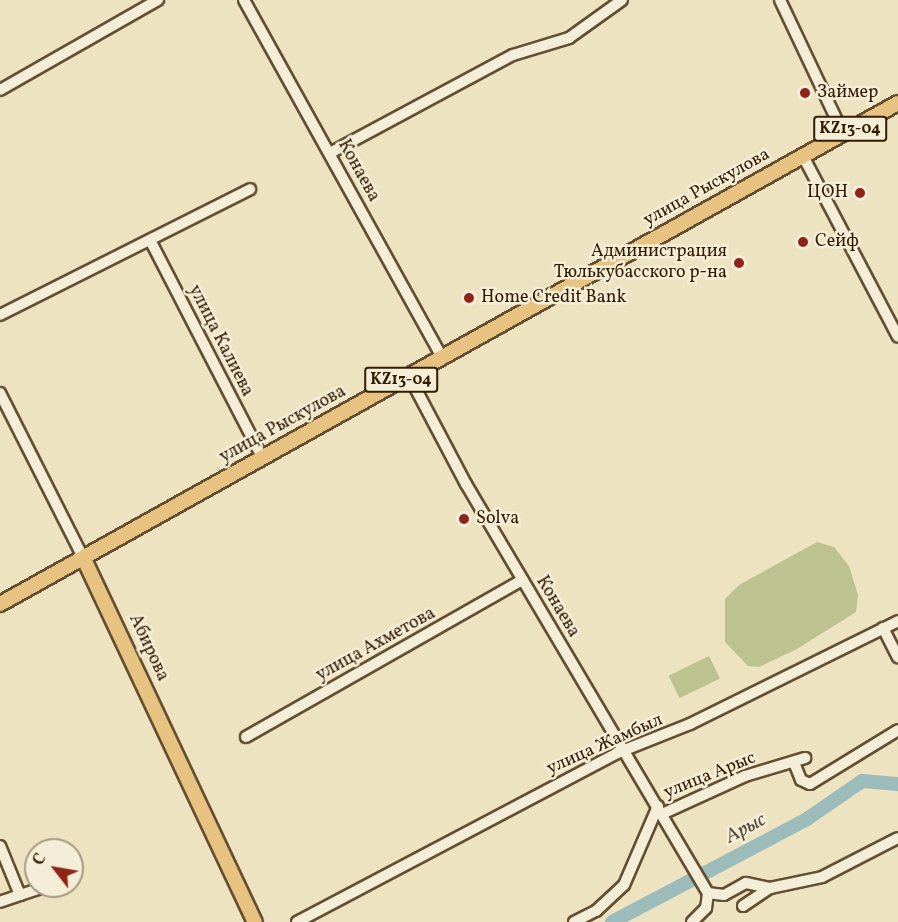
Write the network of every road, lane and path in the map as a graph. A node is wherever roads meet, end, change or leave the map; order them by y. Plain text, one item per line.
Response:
1 (158, 0) edge
2 (244, 0) edge
3 (622, 0) edge
4 (780, 0) edge
5 (0, 90) edge
6 (898, 102) edge
7 (843, 133) junction
8 (330, 153) junction
9 (803, 156) junction
10 (250, 189) dead end
11 (150, 240) junction
12 (0, 315) edge
13 (898, 337) edge
14 (442, 357) junction
15 (409, 376) junction
16 (0, 393) edge
17 (262, 457) junction
18 (84, 559) junction
19 (522, 580) junction
20 (0, 604) edge
21 (898, 621) edge
22 (883, 628) junction
23 (898, 657) edge
24 (898, 730) edge
25 (246, 737) dead end
26 (627, 751) junction
27 (805, 758) dead end
28 (795, 765) junction
29 (660, 810) junction
30 (898, 838) edge
31 (0, 846) edge
32 (770, 888) junction
33 (708, 892) junction
34 (24, 894) edge
35 (20, 895) junction
36 (0, 902) edge
37 (743, 906) dead end
38 (255, 922) edge
39 (297, 922) edge
40 (574, 922) edge
41 (692, 922) edge

1 - 5 street
2 - 8 street, Конаева
3 - 8 street
4 - 7 street
6 - 7 main road, улица Рыскулова / KZ13-04
7 - 9 main road, улица Рыскулова / KZ13-04
8 - 14 street, Конаева
9 - 13 street
9 - 14 main road, улица Рыскулова / KZ13-04
10 - 11 street
11 - 12 street
11 - 17 street, улица Калиева
14 - 15 main road, улица Рыскулова / KZ13-04
15 - 17 main road, улица Рыскулова / KZ13-04
15 - 19 street, Конаева
16 - 18 street, Абирова
17 - 18 main road, улица Рыскулова / KZ13-04
18 - 20 main road, улица Рыскулова / KZ13-04
18 - 38 main road, Абирова
19 - 25 street, улица Ахметова
19 - 26 street, Конаева
21 - 22 street, улица Жамбыл
22 - 23 street
22 - 26 street, улица Жамбыл
24 - 28 street
26 - 29 street, Конаева
26 - 39 street, улица Жамбыл
27 - 28 street, улица Арыс
28 - 29 street, улица Арыс
29 - 33 street, Конаева
29 - 40 street, улица Арыс
30 - 32 street
31 - 35 street
32 - 33 street
32 - 37 street
33 - 41 street
34 - 35 street
35 - 36 street

